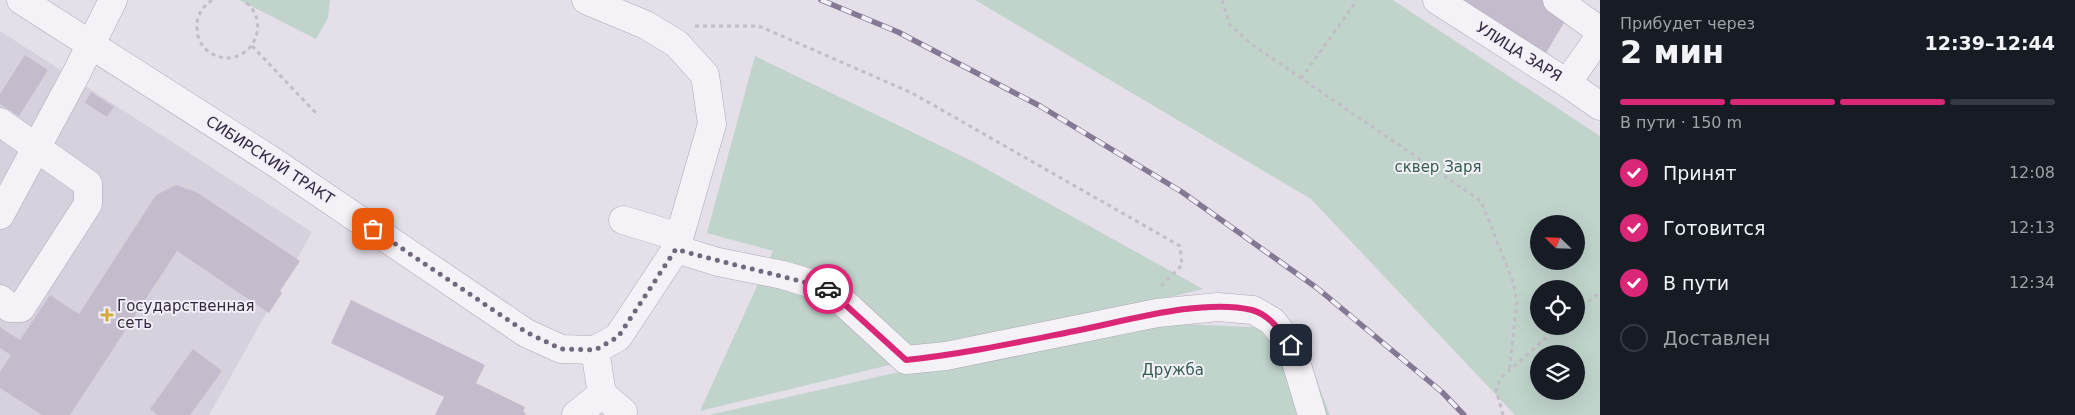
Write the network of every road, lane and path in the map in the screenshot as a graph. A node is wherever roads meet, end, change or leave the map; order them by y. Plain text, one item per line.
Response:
1 (21, 0) edge
2 (113, 0) edge
3 (212, 0) edge
4 (243, 0) edge
5 (586, 0) edge
6 (1222, 0) edge
7 (1357, 0) edge
8 (1437, 0) edge
9 (1558, 0) edge
10 (1600, 31) edge
11 (1600, 36) edge
12 (671, 40) junction
13 (92, 44) junction
14 (252, 46) junction
15 (1301, 79) junction
16 (1567, 83) junction
17 (1600, 106) edge
18 (316, 113) dead end
19 (0, 122) edge
20 (36, 146) junction
21 (0, 215) edge
22 (624, 220) dead end
23 (677, 243) junction
24 (1600, 292) edge
25 (1154, 293) dead end
26 (0, 299) edge
27 (1585, 304) edge
28 (1548, 335) edge
29 (595, 350) junction
30 (1509, 373) junction
31 (602, 394) junction
32 (576, 415) edge
33 (618, 415) edge
34 (1312, 415) edge
35 (1503, 415) edge

1 - 13 street, СИБИРСКИЙ ТРАКТ
2 - 13 street
3 - 14 path
4 - 14 path
5 - 12 street
6 - 15 path
7 - 15 path
8 - 16 street, УЛИЦА ЗАРЯ
9 - 10 street
11 - 16 street
12 - 23 street
12 - 25 path
13 - 20 street
13 - 29 street, СИБИРСКИЙ ТРАКТ
14 - 18 path
15 - 30 path
16 - 17 street, УЛИЦА ЗАРЯ
19 - 20 street
20 - 21 street
20 - 26 street
22 - 23 street
23 - 29 street
23 - 34 street
24 - 27 path
28 - 30 path
29 - 31 street
30 - 35 path
31 - 32 street
31 - 33 street

